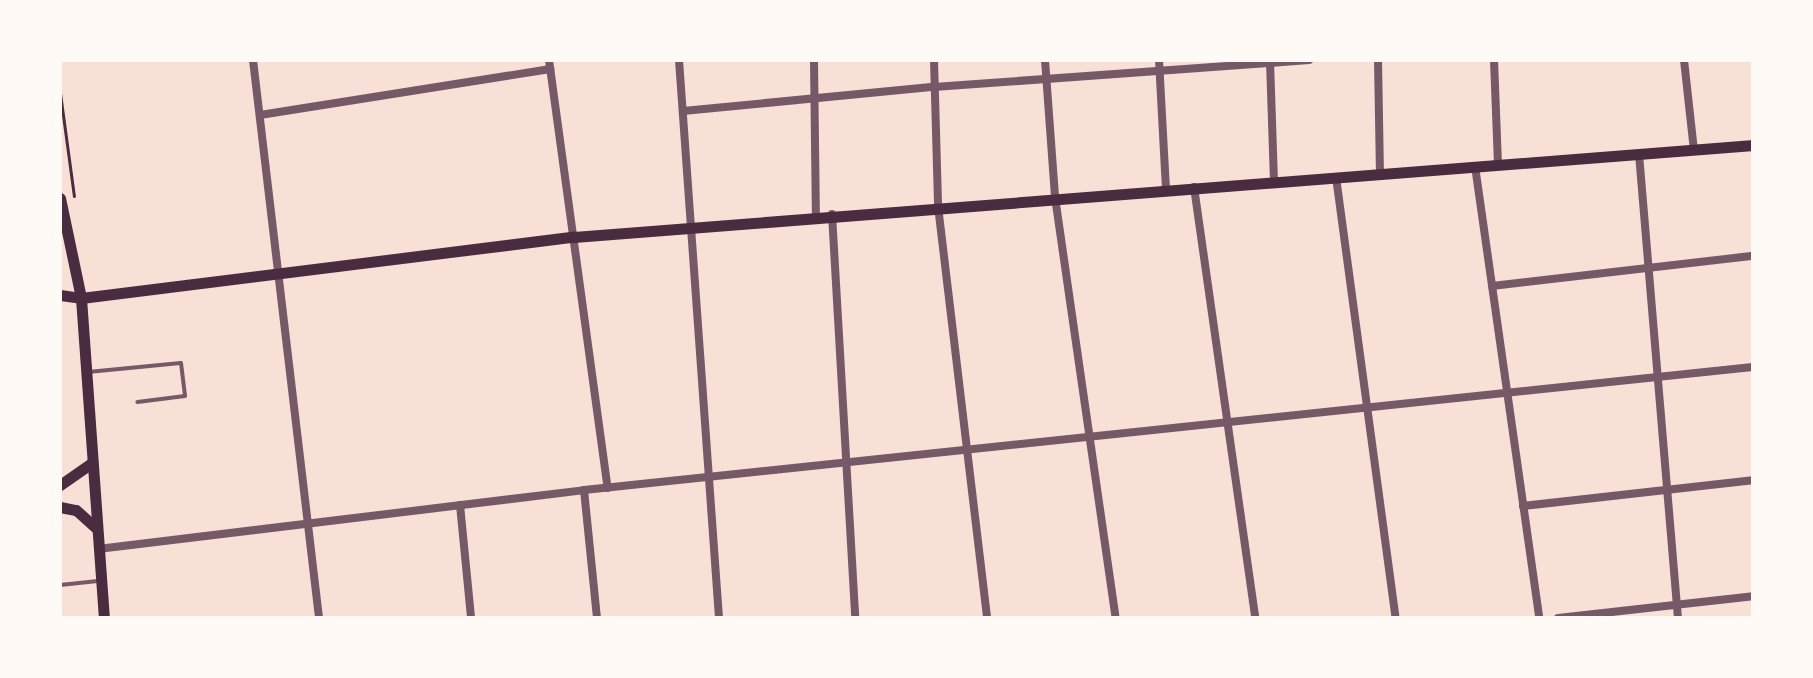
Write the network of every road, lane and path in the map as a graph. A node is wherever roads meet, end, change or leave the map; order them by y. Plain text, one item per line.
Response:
1 (253, 60) edge
2 (679, 60) edge
3 (814, 60) edge
4 (934, 60) edge
5 (1045, 60) edge
6 (1159, 60) edge
7 (1309, 60) edge
8 (1378, 60) edge
9 (1494, 60) edge
10 (1684, 60) edge
11 (1270, 62) edge
12 (550, 64) edge
13 (1159, 72) junction
14 (1045, 80) junction
15 (934, 87) junction
16 (815, 98) junction
17 (683, 111) junction
18 (260, 115) junction
19 (1753, 145) edge
20 (1694, 150) junction
21 (1639, 154) junction
22 (1498, 164) junction
23 (1475, 166) junction
24 (1380, 173) junction
25 (1336, 177) junction
26 (1274, 181) junction
27 (1194, 187) junction
28 (1166, 188) junction
29 (1055, 197) junction
30 (60, 198) edge
31 (938, 206) junction
32 (832, 214) junction
33 (816, 216) junction
34 (691, 227) junction
35 (574, 237) junction
36 (1753, 256) edge
37 (1650, 268) junction
38 (281, 271) junction
39 (1492, 286) junction
40 (60, 295) edge
41 (81, 298) junction
42 (1753, 367) edge
43 (86, 372) junction
44 (1660, 377) junction
45 (1507, 395) junction
46 (137, 402) dead end
47 (1366, 409) junction
48 (1226, 423) junction
49 (1089, 439) junction
50 (967, 452) junction
51 (92, 463) junction
52 (845, 466) junction
53 (709, 478) junction
54 (1753, 480) edge
55 (60, 485) edge
56 (608, 488) junction
57 (584, 490) junction
58 (1669, 490) junction
59 (460, 505) junction
60 (1523, 506) junction
61 (60, 507) edge
62 (309, 523) junction
63 (97, 529) junction
64 (98, 549) junction
65 (100, 581) junction
66 (60, 585) edge
67 (1753, 596) edge
68 (1677, 603) junction
69 (104, 618) edge
70 (319, 618) edge
71 (471, 618) edge
72 (597, 618) edge
73 (719, 618) edge
74 (855, 618) edge
75 (987, 618) edge
76 (1116, 618) edge
77 (1255, 618) edge
78 (1396, 618) edge
79 (1539, 618) edge
80 (1558, 618) edge
81 (1678, 618) edge

1 - 18 street
2 - 17 street
3 - 16 street
4 - 15 street
5 - 14 street
6 - 13 street
7 - 11 street
8 - 24 street
9 - 22 street
10 - 20 street
11 - 13 street
11 - 26 street
12 - 18 street
12 - 35 street
13 - 14 street
13 - 28 street
14 - 15 street
14 - 29 street
15 - 16 street
15 - 31 street
16 - 17 street
16 - 33 street
17 - 34 street
18 - 38 street
19 - 20 main road
20 - 21 main road
21 - 22 main road
21 - 37 street
22 - 23 main road
23 - 24 main road
23 - 39 street
24 - 25 main road
25 - 26 main road
25 - 47 street
26 - 27 main road
27 - 28 main road
27 - 48 street
28 - 29 main road
29 - 31 main road
29 - 49 street
30 - 41 main road
31 - 32 main road
31 - 50 street
32 - 33 main road
32 - 52 street
33 - 34 main road
34 - 35 main road
34 - 53 street
35 - 38 main road
35 - 56 street
36 - 37 street
37 - 39 street
37 - 44 street
38 - 41 main road
38 - 62 street
39 - 45 street
40 - 41 main road
41 - 43 main road
42 - 44 street
43 - 46 lane
43 - 51 main road
44 - 45 street
44 - 58 street
45 - 47 street
45 - 60 street
47 - 48 street
47 - 78 street
48 - 49 street
48 - 77 street
49 - 50 street
49 - 76 street
50 - 52 street
50 - 75 street
51 - 55 main road
51 - 63 main road
52 - 53 street
52 - 74 street
53 - 56 street
53 - 73 street
54 - 58 street
56 - 57 street
57 - 59 street
57 - 72 street
58 - 60 street
58 - 68 street
59 - 62 street
59 - 71 street
60 - 79 street
61 - 63 main road
62 - 64 street
62 - 70 street
63 - 64 main road
64 - 65 main road
65 - 66 lane
65 - 69 main road
67 - 68 street
68 - 80 street
68 - 81 street

